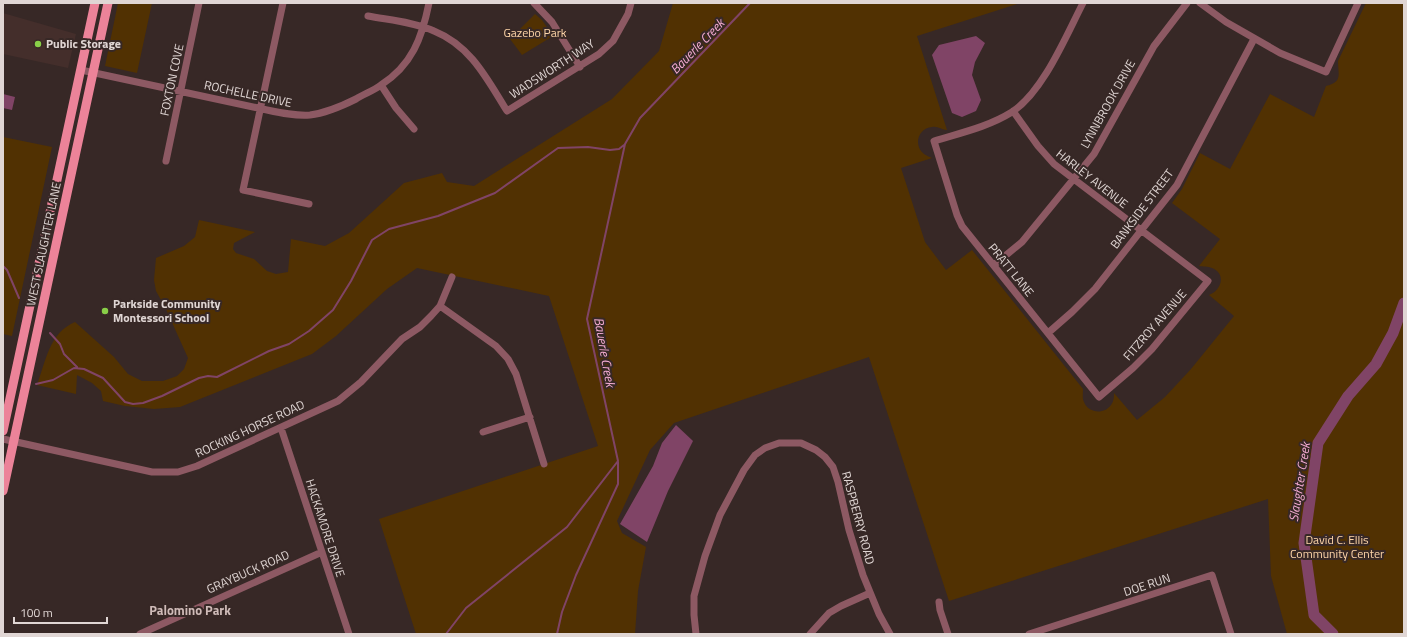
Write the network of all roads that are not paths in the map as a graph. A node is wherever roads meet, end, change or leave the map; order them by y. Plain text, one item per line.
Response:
1 (95, 3) edge
2 (108, 3) edge
3 (199, 3) edge
4 (283, 3) edge
5 (429, 3) edge
6 (534, 3) edge
7 (631, 3) edge
8 (1083, 3) edge
9 (1187, 3) edge
10 (1200, 3) edge
11 (1358, 3) edge
12 (368, 16) dead end
13 (424, 27) junction
14 (1254, 39) junction
15 (580, 67) junction
16 (81, 70) junction
17 (93, 73) junction
18 (381, 85) junction
19 (180, 91) junction
20 (261, 109) junction
21 (1014, 111) junction
22 (414, 129) dead end
23 (166, 161) dead end
24 (1074, 179) junction
25 (309, 204) dead end
26 (1141, 231) junction
27 (39, 264) junction
28 (994, 265) junction
29 (51, 266) junction
30 (452, 277) dead end
31 (1208, 281) joint
32 (440, 306) junction
33 (1048, 333) junction
34 (1099, 397) joint
35 (530, 417) junction
36 (280, 428) junction
37 (3, 431) edge
38 (483, 432) dead end
39 (3, 439) edge
40 (14, 442) junction
41 (544, 464) dead end
42 (3, 491) edge
43 (322, 552) junction
44 (870, 593) junction
45 (939, 602) dead end
46 (140, 634) edge
47 (349, 634) edge
48 (696, 634) edge
49 (810, 634) edge
50 (890, 634) edge
51 (948, 634) edge
52 (1029, 634) edge
53 (1231, 634) edge

1 - 16 main road, WEST SLAUGHTER LANE
2 - 17 main road, WEST SLAUGHTER LANE
3 - 19 street, FOXTON COVE
4 - 20 street
5 - 13 street, ROCHELLE DRIVE
6 - 15 street
7 - 15 street, WADSWORTH WAY
8 - 21 street
9 - 24 street, LYNNBROOK DRIVE
10 - 14 street
11 - 14 street
12 - 13 street
13 - 15 street, WADSWORTH WAY
13 - 18 street, ROCHELLE DRIVE
14 - 26 street, BANKSIDE STREET
16 - 17 street, ROCHELLE DRIVE
16 - 27 main road, WEST SLAUGHTER LANE
17 - 19 street, ROCHELLE DRIVE
17 - 29 main road, WEST SLAUGHTER LANE
18 - 20 street, ROCHELLE DRIVE
18 - 22 street
19 - 20 street, ROCHELLE DRIVE
19 - 23 street, FOXTON COVE
20 - 25 street
21 - 24 street, HARLEY AVENUE
21 - 28 street, PRATT LANE
24 - 26 street, HARLEY AVENUE
24 - 28 street, LYNNBROOK DRIVE
26 - 31 street, HARLEY AVENUE
26 - 33 street, BANKSIDE STREET
27 - 29 main road
27 - 37 main road, WEST SLAUGHTER LANE
28 - 33 street, PRATT LANE
29 - 40 main road, WEST SLAUGHTER LANE
30 - 32 street, ROCKING HORSE ROAD
31 - 34 street, FITZROY AVENUE
32 - 35 street
32 - 36 street, ROCKING HORSE ROAD
33 - 34 street, PRATT LANE
35 - 38 street
35 - 41 street
36 - 40 street, ROCKING HORSE ROAD
36 - 43 street, HACKAMORE DRIVE
39 - 40 street, ROCKING HORSE ROAD
40 - 42 main road, WEST SLAUGHTER LANE
43 - 46 street, GRAYBUCK ROAD
43 - 47 street, HACKAMORE DRIVE
44 - 48 street, RASPBERRY ROAD
44 - 49 street
44 - 50 street, RASPBERRY ROAD
45 - 51 street
52 - 53 street, DOE RUN

